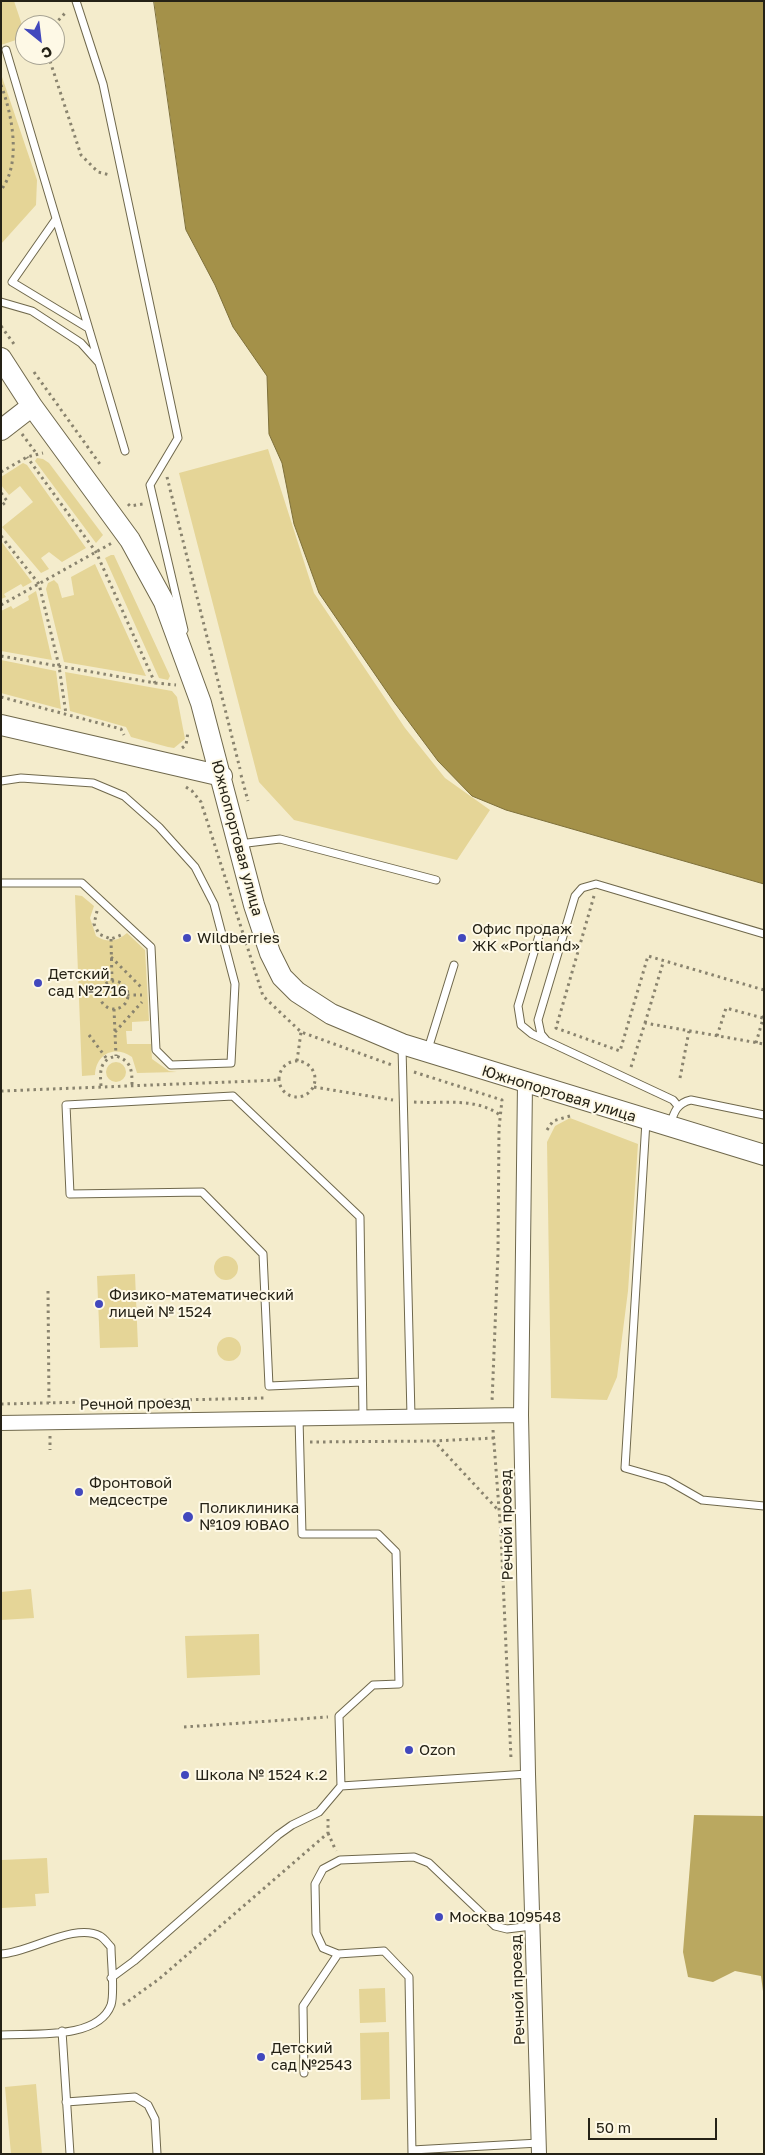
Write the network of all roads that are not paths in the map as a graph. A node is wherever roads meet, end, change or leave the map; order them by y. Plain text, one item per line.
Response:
1 (76, 1) edge
2 (6, 50) dead end
3 (56, 219) junction
4 (1, 302) edge
5 (88, 328) junction
6 (1, 358) edge
7 (99, 363) junction
8 (32, 406) junction
9 (1, 430) edge
10 (124, 451) dead end
11 (201, 704) junction
12 (1, 725) edge
13 (222, 776) junction
14 (1, 781) edge
15 (239, 844) junction
16 (436, 880) dead end
17 (1, 883) edge
18 (541, 929) dead end
19 (764, 934) edge
20 (454, 965) dead end
21 (546, 1040) junction
22 (402, 1044) junction
23 (427, 1052) junction
24 (525, 1083) junction
25 (678, 1106) junction
26 (764, 1115) edge
27 (646, 1121) junction
28 (669, 1127) junction
29 (764, 1155) edge
30 (362, 1382) junction
31 (521, 1415) junction
32 (411, 1416) junction
33 (363, 1417) junction
34 (299, 1418) junction
35 (1, 1423) edge
36 (764, 1506) edge
37 (528, 1774) junction
38 (341, 1786) junction
39 (532, 1926) junction
40 (1, 1954) edge
41 (338, 1954) junction
42 (111, 1978) junction
43 (62, 2032) junction
44 (1, 2035) edge
45 (304, 2073) dead end
46 (66, 2102) junction
47 (539, 2148) edge
48 (412, 2152) edge
49 (70, 2154) edge
50 (157, 2154) edge

1 - 11 lane
2 - 3 lane
3 - 5 lane
3 - 5 lane
4 - 7 lane
5 - 7 lane
6 - 8 main road, Южнопортовая улица
7 - 10 lane
8 - 9 main road
8 - 11 main road, Южнопортовая улица
11 - 13 main road, Южнопортовая улица
12 - 13 main road
13 - 15 main road, Южнопортовая улица
14 - 17 lane
15 - 16 lane
15 - 22 main road, Южнопортовая улица
18 - 21 lane
19 - 21 lane
20 - 23 lane
21 - 25 lane
22 - 23 main road, Южнопортовая улица
22 - 32 lane
23 - 24 main road, Южнопортовая улица
24 - 27 main road, Южнопортовая улица
24 - 31 street
25 - 26 lane
25 - 28 lane
27 - 28 main road, Южнопортовая улица
27 - 36 lane
28 - 29 main road, Южнопортовая улица
30 - 30 lane
30 - 33 lane
31 - 32 street, Речной проезд
31 - 37 street, Речной проезд
32 - 33 street, Речной проезд
33 - 34 street, Речной проезд
34 - 35 street, Речной проезд
34 - 38 lane
37 - 38 lane
37 - 39 street, Речной проезд
38 - 42 lane
39 - 41 lane
39 - 47 street, Речной проезд
40 - 42 lane
41 - 45 lane
41 - 48 lane
42 - 43 lane
43 - 44 lane
43 - 46 lane
46 - 49 lane
46 - 50 lane
47 - 48 lane

